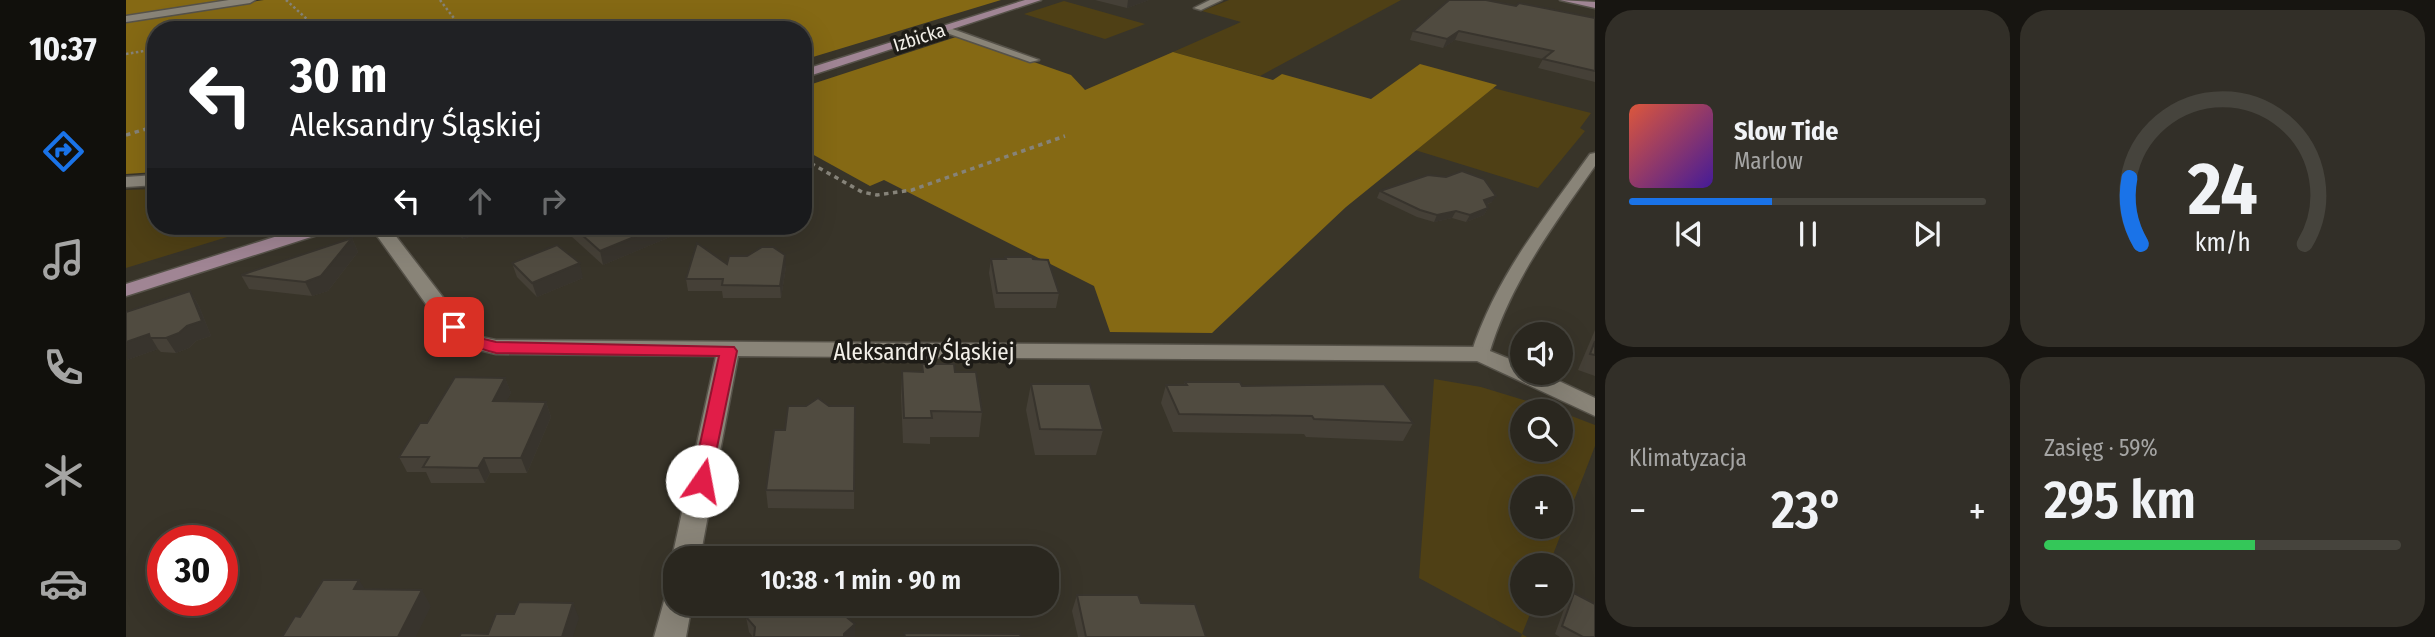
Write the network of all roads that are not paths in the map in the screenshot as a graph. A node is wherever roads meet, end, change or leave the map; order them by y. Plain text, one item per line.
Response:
1 (250, 0) edge
2 (1036, 0) edge
3 (1218, 0) edge
4 (1565, 0) edge
5 (1593, 3) edge
6 (1198, 8) dead end
7 (126, 19) edge
8 (944, 29) junction
9 (1034, 60) dead end
10 (812, 71) edge
11 (1595, 157) edge
12 (147, 181) edge
13 (126, 182) edge
14 (299, 235) edge
15 (386, 235) edge
16 (126, 290) edge
17 (728, 351) junction
18 (1480, 354) junction
19 (1510, 367) edge
20 (1548, 385) edge
21 (1595, 408) edge
22 (688, 546) edge
23 (674, 616) edge
24 (670, 637) edge

1 - 7 street
2 - 8 street, Izbicka
3 - 6 lane
4 - 5 street
8 - 9 lane
8 - 10 street, Izbicka
11 - 18 lane
12 - 13 street
14 - 16 street
15 - 17 street, Aleksandry Śląskiej
17 - 18 street, Aleksandry Śląskiej
17 - 22 street
18 - 19 street, Aleksandry Śląskiej
20 - 21 street, Aleksandry Śląskiej
23 - 24 street

